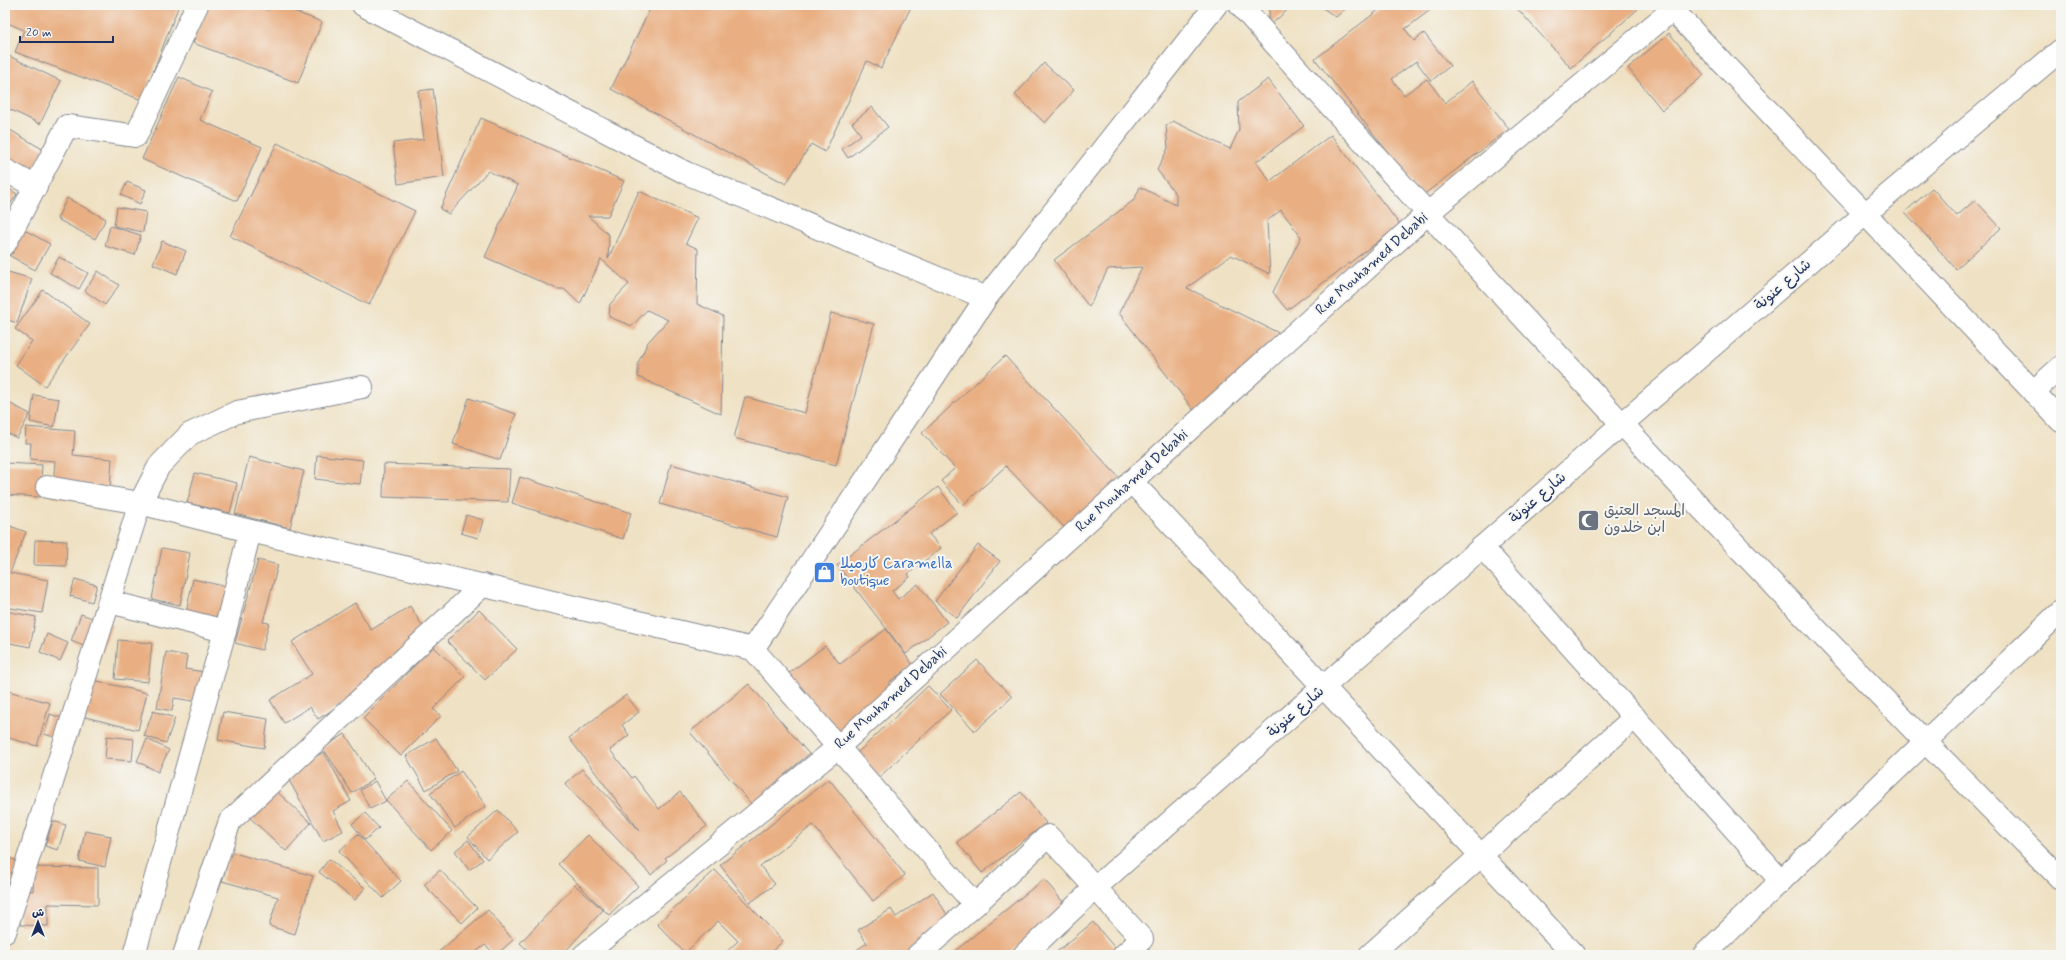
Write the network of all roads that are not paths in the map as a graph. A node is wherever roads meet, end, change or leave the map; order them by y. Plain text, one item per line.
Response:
1 (197, 5) edge
2 (363, 5) edge
3 (1216, 5) edge
4 (1240, 5) edge
5 (1673, 7) edge
6 (2061, 50) edge
7 (5, 170) edge
8 (36, 187) junction
9 (1427, 214) junction
10 (1865, 214) junction
11 (5, 244) edge
12 (986, 298) junction
13 (2061, 367) edge
14 (362, 387) dead end
15 (2033, 392) junction
16 (2061, 421) edge
17 (1622, 424) junction
18 (1131, 481) junction
19 (47, 487) dead end
20 (140, 503) junction
21 (250, 531) junction
22 (1482, 547) junction
23 (482, 585) junction
24 (110, 602) junction
25 (2061, 611) edge
26 (225, 631) junction
27 (753, 649) junction
28 (1324, 688) junction
29 (1635, 717) junction
30 (1924, 742) junction
31 (838, 747) junction
32 (1482, 855) junction
33 (2061, 879) edge
34 (1782, 880) junction
35 (1095, 888) junction
36 (975, 905) junction
37 (5, 932) edge
38 (134, 955) edge
39 (184, 955) edge
40 (584, 955) edge
41 (918, 955) edge
42 (1024, 955) edge
43 (1124, 955) edge
44 (1370, 955) edge
45 (1574, 955) edge
46 (1704, 955) edge

1 - 8 street
2 - 12 street
3 - 12 street
4 - 9 street
5 - 9 street, Rue Mouhamed Debabi
5 - 10 street
6 - 10 street, شارع عنونة
7 - 8 street
8 - 11 street
9 - 17 street
9 - 18 street, Rue Mouhamed Debabi
10 - 15 street
10 - 17 street, شارع عنونة
12 - 27 street
13 - 15 street
14 - 20 street
15 - 16 street
17 - 22 street, شارع عنونة
17 - 30 street
18 - 28 street
18 - 31 street, Rue Mouhamed Debabi
19 - 20 street
20 - 21 street
20 - 24 street
21 - 23 street
21 - 26 street
22 - 28 street, شارع عنونة
22 - 29 street
23 - 27 street
23 - 39 street
24 - 26 street
24 - 37 street
25 - 30 street
26 - 38 street
27 - 31 street
28 - 32 street
28 - 35 street, شارع عنونة
29 - 32 street
29 - 34 street
30 - 33 street
30 - 34 street
31 - 36 street
31 - 40 street, Rue Mouhamed Debabi
32 - 44 street
32 - 45 street
34 - 46 street
35 - 36 street
35 - 42 street, شارع عنونة
35 - 43 street
36 - 41 street

